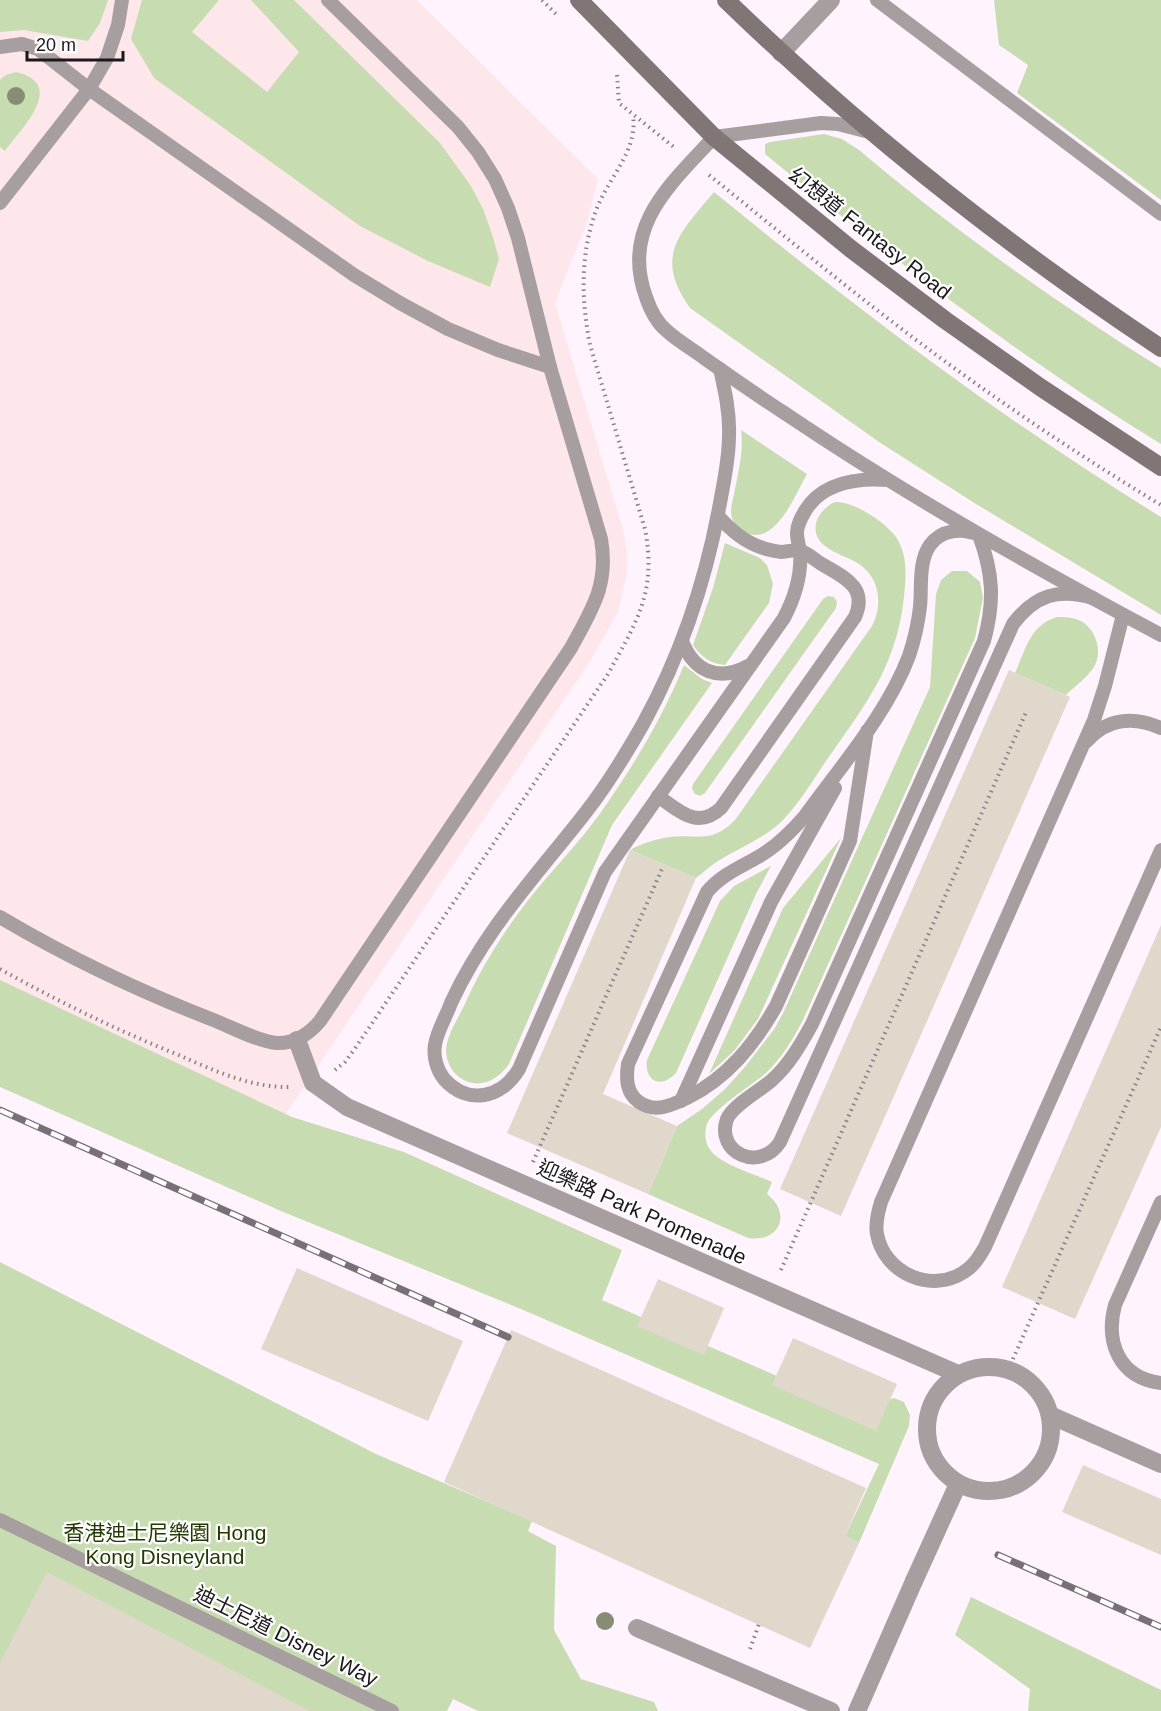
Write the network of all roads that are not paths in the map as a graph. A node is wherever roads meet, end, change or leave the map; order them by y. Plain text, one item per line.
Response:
1 (122, 0) edge
2 (328, 0) edge
3 (579, 0) edge
4 (726, 0) edge
5 (831, 0) edge
6 (877, 0) edge
7 (0, 47) edge
8 (781, 53) junction
9 (89, 89) junction
10 (871, 132) junction
11 (714, 137) junction
12 (0, 203) edge
13 (1161, 214) edge
14 (1161, 348) edge
15 (550, 367) junction
16 (720, 369) junction
17 (1161, 467) edge
18 (887, 480) junction
19 (718, 516) junction
20 (979, 535) junction
21 (800, 551) junction
22 (1093, 598) junction
23 (1123, 615) junction
24 (1161, 635) edge
25 (682, 641) junction
26 (750, 665) junction
27 (1161, 728) edge
28 (867, 731) junction
29 (1079, 753) junction
30 (658, 796) junction
31 (1161, 850) edge
32 (0, 917) edge
33 (297, 1040) junction
34 (681, 1101) junction
35 (1161, 1202) edge
36 (958, 1374) junction
37 (1161, 1383) edge
38 (1050, 1415) junction
39 (1161, 1464) edge
40 (958, 1484) junction
41 (0, 1520) edge
42 (637, 1628) dead end
43 (392, 1711) edge
44 (831, 1711) edge
45 (857, 1711) edge

1 - 9 lane
2 - 15 lane
3 - 11 main road, 幻想道 Fantasy Road
4 - 8 main road
5 - 8 street
6 - 13 lane
7 - 9 lane
8 - 10 main road
9 - 12 lane
9 - 15 lane
10 - 11 lane
10 - 14 main road
11 - 16 lane
11 - 17 main road, 幻想道 Fantasy Road
15 - 33 lane
16 - 18 lane
16 - 19 lane
18 - 20 lane
18 - 21 lane
19 - 21 lane
19 - 25 lane
20 - 22 lane
20 - 22 lane
20 - 28 lane
21 - 26 lane
21 - 30 lane
22 - 23 lane
23 - 24 lane
23 - 29 lane
25 - 26 lane
25 - 30 lane
26 - 30 lane
27 - 29 lane
28 - 34 lane
28 - 34 lane
28 - 34 lane
29 - 31 lane
32 - 33 lane
33 - 36 street, 迎樂路 Park Promenade
35 - 37 lane
36 - 38 street
36 - 40 street
38 - 39 street
38 - 40 street
40 - 45 street, bridge
41 - 43 lane, 迪士尼道 Disney Way
42 - 44 street

